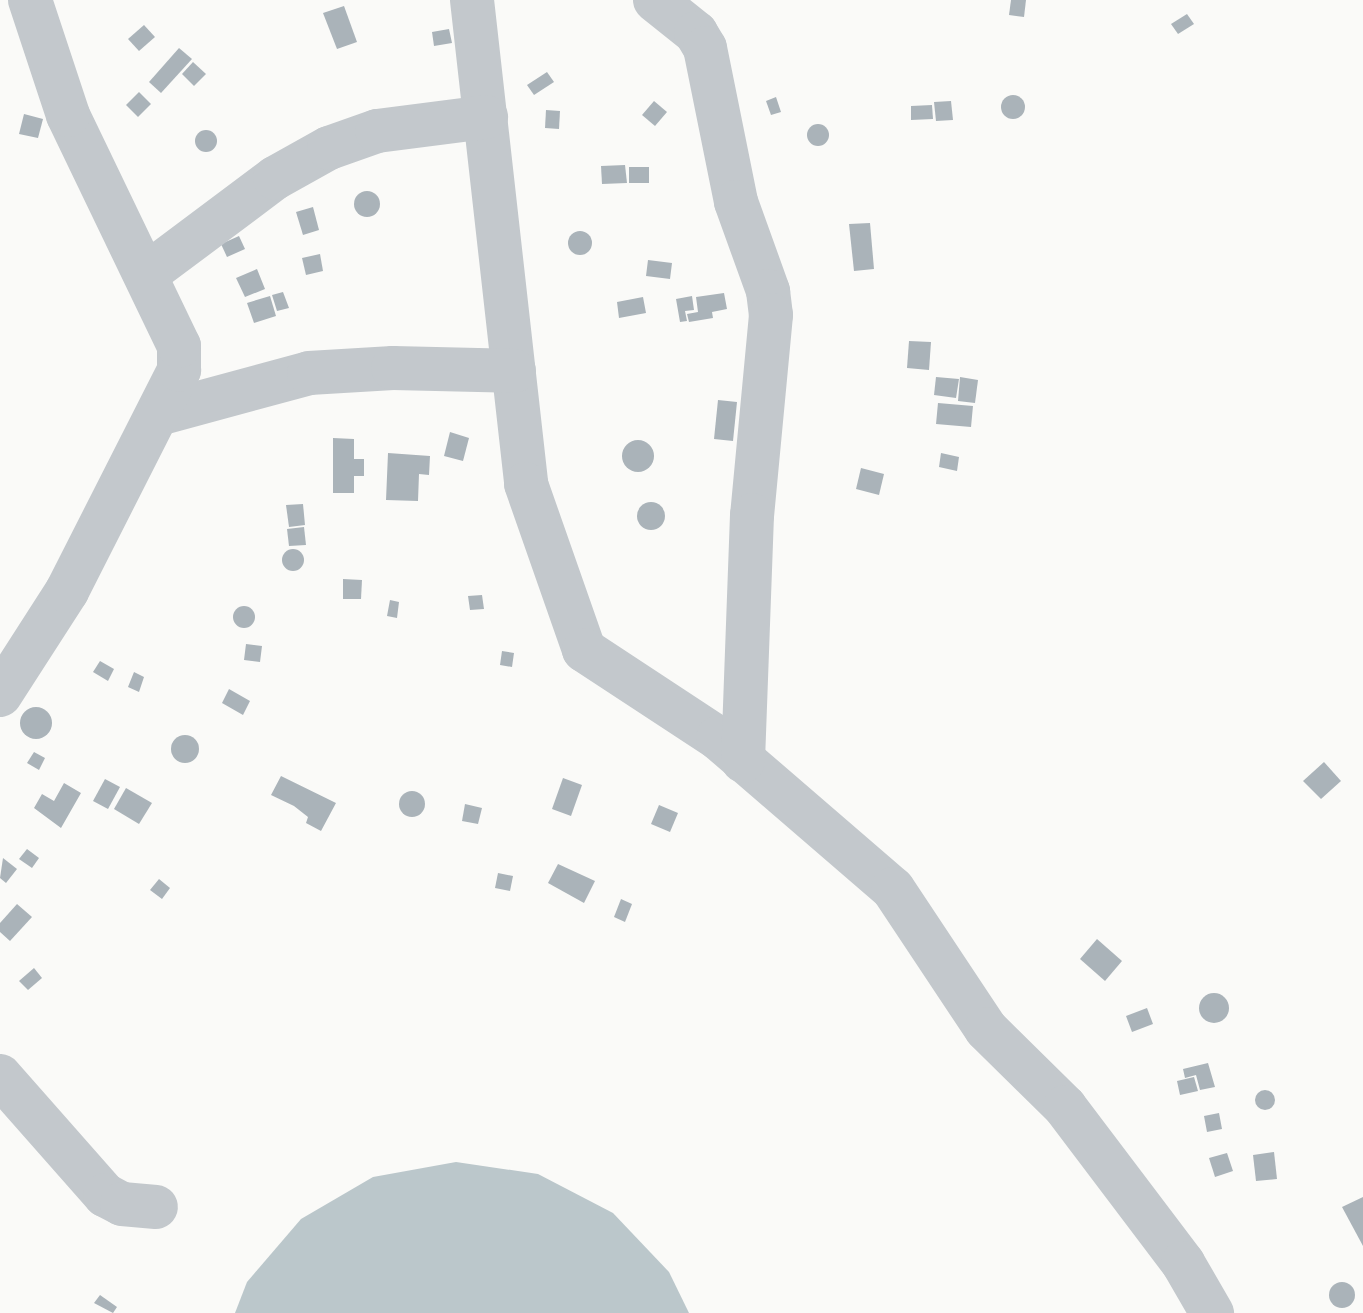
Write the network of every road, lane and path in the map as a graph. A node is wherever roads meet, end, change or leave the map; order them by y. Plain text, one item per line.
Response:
1 (30, 0) edge
2 (472, 0) edge
3 (655, 0) edge
4 (486, 117) junction
5 (148, 273) junction
6 (514, 371) junction
7 (162, 413) junction
8 (0, 695) edge
9 (743, 761) junction
10 (0, 1076) edge
11 (156, 1207) dead end
12 (1212, 1313) edge

1 - 5 street
2 - 4 street
3 - 9 street
4 - 5 street
4 - 6 street
5 - 7 street
6 - 7 street
6 - 9 street
7 - 8 street
9 - 12 street
10 - 11 street

